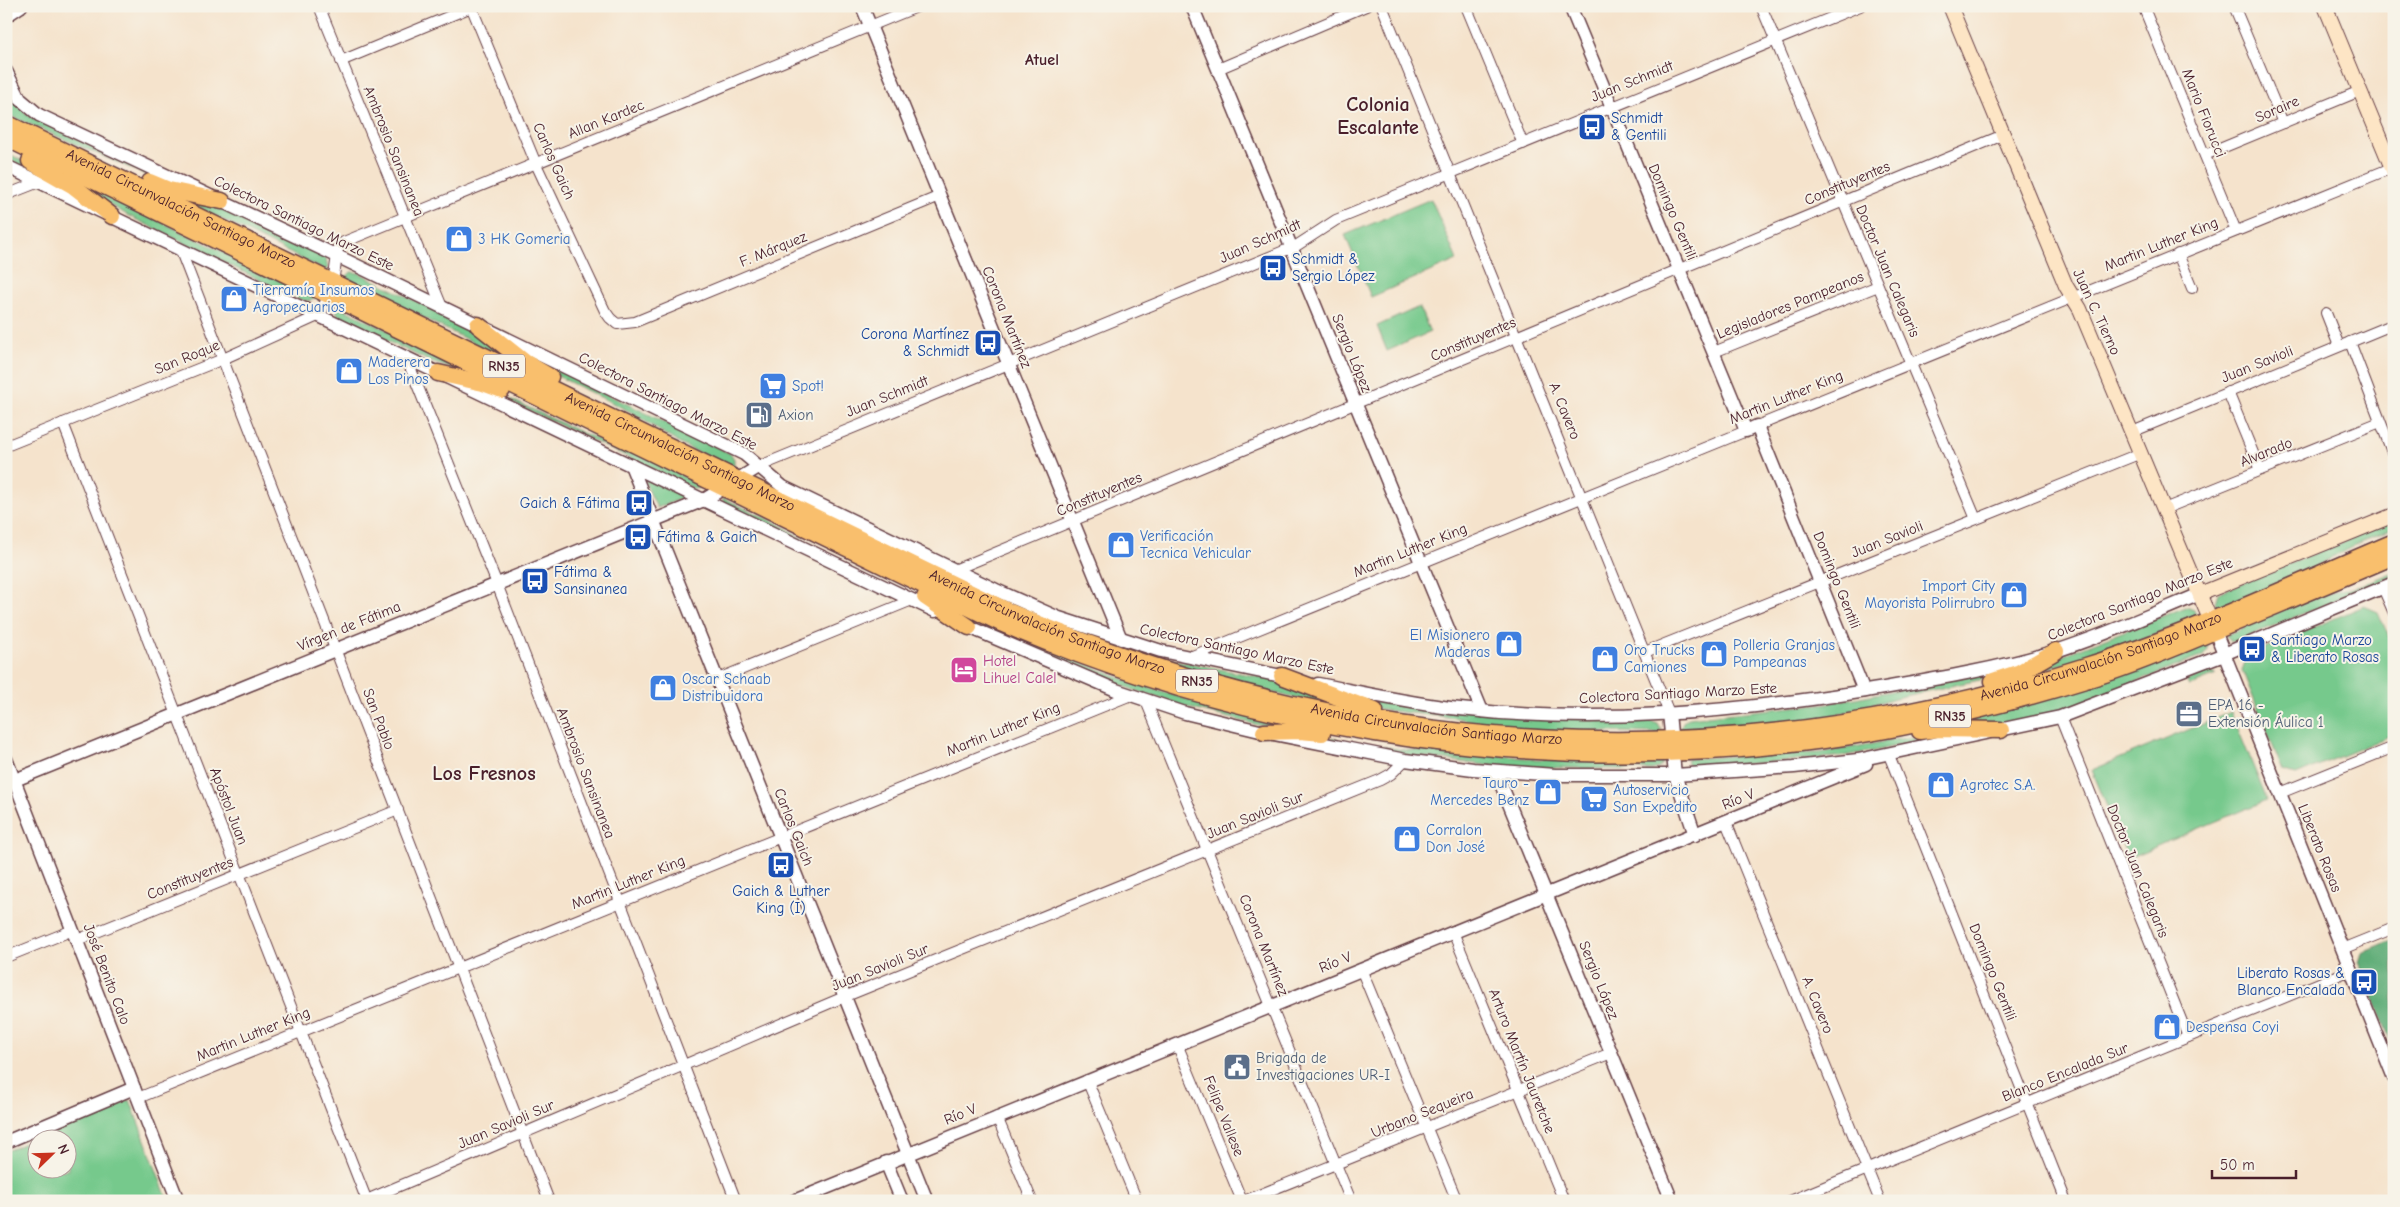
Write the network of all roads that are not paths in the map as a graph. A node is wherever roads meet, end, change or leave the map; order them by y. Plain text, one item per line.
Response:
1 (21, 6) edge
2 (319, 6) edge
3 (862, 6) edge
4 (919, 6) edge
5 (1192, 6) edge
6 (1366, 6) edge
7 (1382, 6) edge
8 (1466, 6) edge
9 (1570, 6) edge
10 (1762, 6) edge
11 (1860, 6) edge
12 (1950, 6) edge
13 (2143, 6) edge
14 (2234, 6) edge
15 (2325, 6) edge
16 (472, 7) edge
17 (6, 16) edge
18 (871, 26) junction
19 (1776, 41) junction
20 (341, 61) junction
21 (1218, 69) junction
22 (6, 71) edge
23 (2360, 91) junction
24 (1612, 107) junction
25 (2282, 123) junction
26 (8, 129) edge
27 (2003, 135) junction
28 (1523, 144) junction
29 (6, 148) edge
30 (2205, 155) junction
31 (536, 164) junction
32 (6, 166) edge
33 (2393, 169) edge
34 (1451, 173) junction
35 (39, 182) junction
36 (6, 195) edge
37 (940, 196) junction
38 (222, 201) junction
39 (1843, 201) junction
40 (112, 216) junction
41 (405, 217) junction
42 (2236, 231) junction
43 (1291, 248) junction
44 (180, 249) junction
45 (2178, 254) junction
46 (340, 257) junction
47 (1679, 269) junction
48 (1878, 286) junction
49 (2192, 288) dead end
50 (331, 289) junction
51 (2073, 297) junction
52 (442, 308) junction
53 (2326, 313) dead end
54 (320, 315) junction
55 (617, 324) joint
56 (2394, 324) edge
57 (478, 325) junction
58 (1517, 337) junction
59 (2350, 342) junction
60 (2339, 346) junction
61 (1714, 352) junction
62 (406, 357) junction
63 (223, 359) junction
64 (1911, 363) junction
65 (1008, 364) junction
66 (438, 373) junction
67 (2228, 392) junction
68 (1356, 404) junction
69 (2380, 422) junction
70 (63, 423) junction
71 (1752, 428) junction
72 (2132, 432) junction
73 (6, 446) edge
74 (675, 449) junction
75 (647, 450) junction
76 (2140, 453) junction
77 (2394, 457) edge
78 (631, 465) junction
79 (760, 466) junction
80 (2260, 470) junction
81 (732, 484) junction
82 (1582, 497) junction
83 (704, 500) junction
84 (2164, 509) junction
85 (780, 515) junction
86 (2394, 515) edge
87 (1976, 519) junction
88 (654, 520) junction
89 (1073, 521) junction
90 (2394, 533) edge
91 (2394, 542) edge
92 (2394, 556) edge
93 (1421, 563) junction
94 (2394, 567) edge
95 (954, 570) junction
96 (1820, 582) junction
97 (497, 584) junction
98 (2388, 586) edge
99 (2301, 588) junction
100 (2200, 594) junction
101 (912, 600) junction
102 (2394, 613) edge
103 (2213, 625) junction
104 (969, 627) junction
105 (1121, 639) junction
106 (336, 649) junction
107 (2056, 651) junction
108 (1645, 652) junction
109 (2224, 654) junction
110 (1190, 657) junction
111 (1282, 676) junction
112 (718, 679) junction
113 (1864, 691) junction
114 (1130, 696) junction
115 (1146, 701) junction
116 (1482, 711) junction
117 (1669, 713) junction
118 (177, 714) junction
119 (2060, 717) junction
120 (1845, 723) junction
121 (2000, 730) junction
122 (1264, 732) junction
123 (1509, 737) junction
124 (1436, 743) junction
125 (1673, 746) junction
126 (2394, 747) edge
127 (1739, 749) junction
128 (1889, 754) junction
129 (6, 759) edge
130 (1405, 760) junction
131 (1496, 772) junction
132 (1675, 775) junction
133 (10, 782) edge
134 (2280, 793) junction
135 (398, 810) junction
136 (1726, 822) junction
137 (1695, 834) junction
138 (781, 837) junction
139 (1207, 850) junction
140 (239, 874) junction
141 (1546, 895) junction
142 (620, 902) junction
143 (2394, 928) edge
144 (1453, 932) junction
145 (75, 935) junction
146 (2342, 949) junction
147 (6, 957) edge
148 (459, 968) junction
149 (1361, 969) junction
150 (2351, 970) junction
151 (844, 997) junction
152 (1271, 1006) junction
153 (301, 1032) junction
154 (2188, 1037) junction
155 (1177, 1044) junction
156 (1611, 1053) junction
157 (684, 1065) junction
158 (2394, 1078) edge
159 (1087, 1080) junction
160 (1518, 1090) junction
161 (136, 1093) junction
162 (2027, 1103) junction
163 (997, 1117) junction
164 (1426, 1127) junction
165 (523, 1133) junction
166 (6, 1142) edge
167 (907, 1153) junction
168 (886, 1162) junction
169 (1336, 1164) junction
170 (1867, 1169) junction
171 (366, 1200) edge
172 (800, 1200) edge
173 (178, 1201) edge
174 (549, 1201) edge
175 (736, 1201) edge
176 (902, 1201) edge
177 (927, 1201) edge
178 (1032, 1201) edge
179 (1137, 1201) edge
180 (1243, 1201) edge
181 (1351, 1201) edge
182 (1457, 1201) edge
183 (1564, 1201) edge
184 (1672, 1201) edge
185 (1790, 1201) edge
186 (1880, 1201) edge
187 (2066, 1201) edge

1 - 17 street
2 - 20 street, Ambrosio Sansinanea
3 - 18 street, Corona Martínez
4 - 18 street, Allan Kardec
5 - 21 street, Sergio López
6 - 21 street
7 - 34 street, A. Cavero
8 - 28 street
9 - 24 street, Domingo Gentili
10 - 19 street, Doctor Juan Calegaris
11 - 19 street, Juan Schmidt
12 - 27 main road, Juan C. Tierno
13 - 30 street, Mario Fiorucci
14 - 25 street
15 - 23 main road
16 - 20 street
16 - 31 street, Carlos Gaich
18 - 31 street, Allan Kardec
18 - 37 street, Corona Martínez
19 - 24 street, Juan Schmidt
19 - 39 street, Doctor Juan Calegaris
20 - 41 street, Ambrosio Sansinanea
21 - 43 street, Sergio López
22 - 38 street, Colectora Santiago Marzo Este
23 - 25 street, Soraire
23 - 33 main road
24 - 28 street, Juan Schmidt
24 - 47 street, Domingo Gentili
25 - 30 street, Soraire
26 - 38 highway
26 - 50 highway, Avenida Circunvalación Santiago Marzo / RN35
27 - 39 street, Constituyentes
27 - 51 main road, Juan C. Tierno
28 - 34 street, Juan Schmidt
29 - 40 highway
30 - 42 street, Mario Fiorucci
31 - 41 street, Allan Kardec
31 - 55 street, Carlos Gaich
32 - 35 street
33 - 42 street, Martin Luther King
34 - 43 street, Juan Schmidt
34 - 58 street, A. Cavero
35 - 36 street
35 - 40 street
37 - 55 street, F. Márquez
37 - 65 street, Corona Martínez
38 - 46 street, Colectora Santiago Marzo Este
39 - 47 street, Constituyentes
39 - 48 street, Doctor Juan Calegaris
40 - 44 street
41 - 46 street, Allan Kardec
41 - 52 street, Ambrosio Sansinanea
42 - 45 street, Martin Luther King
43 - 65 street, Juan Schmidt
43 - 68 street, Sergio López
44 - 54 street
44 - 63 street, San Pablo
45 - 49 street
45 - 51 street, Martin Luther King
46 - 50 street
46 - 52 street, Colectora Santiago Marzo Este
47 - 58 street, Constituyentes
47 - 61 street, Domingo Gentili
48 - 61 street, Legisladores Pampeanos
48 - 64 street, Doctor Juan Calegaris
50 - 54 street
50 - 74 highway, Avenida Circunvalación Santiago Marzo / RN35
50 - 75 highway, Avenida Circunvalación Santiago Marzo / RN35
51 - 64 street, Martin Luther King
51 - 72 main road, Juan C. Tierno
52 - 57 street, Colectora Santiago Marzo Este
53 - 60 street
54 - 62 street
54 - 63 street, San Roque
56 - 59 street, Juan Savioli
57 - 74 highway
57 - 79 street, Colectora Santiago Marzo Este
58 - 68 street, Constituyentes
58 - 82 street, A. Cavero
59 - 60 street, Juan Savioli
59 - 69 street
60 - 67 street, Juan Savioli
61 - 71 street, Domingo Gentili
62 - 66 street
62 - 97 street, Ambrosio Sansinanea
63 - 70 street, San Roque
63 - 106 street, San Pablo
64 - 71 street, Martin Luther King
64 - 87 street, Doctor Juan Calegaris
65 - 79 street, Juan Schmidt
65 - 89 street, Corona Martínez
66 - 75 highway
66 - 78 street
67 - 72 street, Juan Savioli
67 - 80 street
68 - 89 street, Constituyentes
68 - 93 street, Sergio López
69 - 77 street
69 - 80 street, Alvarado
70 - 73 street, San Roque
70 - 118 street, Apóstol Juan
71 - 82 street, Martin Luther King
71 - 96 street, Domingo Gentili
72 - 76 main road, Juan C. Tierno
74 - 81 highway, Avenida Circunvalación Santiago Marzo / RN35
75 - 81 highway, Avenida Circunvalación Santiago Marzo / RN35
76 - 84 main road, Juan C. Tierno
76 - 87 street, Juan Savioli
78 - 83 street
78 - 88 street, Carlos Gaich
79 - 81 street, Juan Schmidt
79 - 95 street, Colectora Santiago Marzo Este
80 - 84 street, Alvarado
81 - 83 street, Juan Schmidt
81 - 85 highway, Avenida Circunvalación Santiago Marzo / RN35
81 - 123 highway, Avenida Circunvalación Santiago Marzo / RN35
82 - 93 street, Martin Luther King
82 - 108 street, A. Cavero
83 - 88 street, Vírgen de Fátima
83 - 101 street
84 - 100 main road, Juan C. Tierno
85 - 104 highway
85 - 124 highway, Avenida Circunvalación Santiago Marzo / RN35
86 - 100 main road, Colectora Santiago Marzo Este
87 - 96 street, Juan Savioli
88 - 97 street, Vírgen de Fátima
88 - 112 street, Carlos Gaich
89 - 95 street, Constituyentes
89 - 105 street, Corona Martínez
90 - 99 highway
91 - 99 highway, Avenida Circunvalación Santiago Marzo / RN35
92 - 99 highway, Avenida Circunvalación Santiago Marzo / RN35
93 - 110 street, Martin Luther King
93 - 116 street, Sergio López
94 - 99 highway
95 - 105 street, Colectora Santiago Marzo Este
96 - 108 street, Juan Savioli
96 - 113 street, Domingo Gentili
97 - 106 street, Vírgen de Fátima
97 - 142 street, Ambrosio Sansinanea
98 - 102 street
98 - 109 street
99 - 103 highway, Avenida Circunvalación Santiago Marzo / RN35
100 - 103 main road, Juan C. Tierno
100 - 107 street, Colectora Santiago Marzo Este
101 - 104 street
101 - 112 street
103 - 109 street, Liberato Rosas
103 - 120 highway, Avenida Circunvalación Santiago Marzo / RN35
103 - 127 highway, Avenida Circunvalación Santiago Marzo / RN35
104 - 114 street
105 - 110 street, Colectora Santiago Marzo Este
106 - 118 street, Vírgen de Fátima
106 - 135 street, San Pablo
107 - 113 street, Colectora Santiago Marzo Este
107 - 120 highway
108 - 117 street, A. Cavero
109 - 119 street
109 - 134 street, Liberato Rosas
110 - 111 street, Colectora Santiago Marzo Este
111 - 116 street, Colectora Santiago Marzo Este
111 - 123 highway
112 - 138 street, Carlos Gaich
113 - 117 street, Colectora Santiago Marzo Este
114 - 115 street
114 - 138 street, Martin Luther King
115 - 122 street
115 - 139 street, Corona Martínez
116 - 117 street, Colectora Santiago Marzo Este
117 - 125 street, A. Cavero
118 - 133 street, Vírgen de Fátima
118 - 140 street, Apóstol Juan
119 - 121 street
119 - 154 street, Doctor Juan Calegaris
120 - 125 highway, Avenida Circunvalación Santiago Marzo / RN35
121 - 127 highway
121 - 128 street
122 - 124 highway
122 - 130 street
123 - 125 highway, Avenida Circunvalación Santiago Marzo / RN35
124 - 125 highway, Avenida Circunvalación Santiago Marzo / RN35
125 - 127 highway, Avenida Circunvalación Santiago Marzo / RN35
125 - 132 street, A. Cavero
126 - 134 street
128 - 132 street
128 - 136 street, Río V
128 - 162 street, Domingo Gentili
129 - 133 street, José Benito Calo
130 - 131 street
130 - 139 street, Juan Savioli Sur
131 - 132 street
131 - 141 street, Sergio López
132 - 137 street, A. Cavero
133 - 145 street, José Benito Calo
134 - 146 street, Liberato Rosas
135 - 140 street, Constituyentes
135 - 148 street, San Pablo
136 - 137 street, Río V
136 - 170 street, A. Cavero
137 - 141 street, Río V
138 - 142 street, Martin Luther King
138 - 151 street, Carlos Gaich
139 - 151 street, Juan Savioli Sur
139 - 152 street, Corona Martínez
140 - 145 street, Constituyentes
140 - 153 street, Apóstol Juan
141 - 144 street, Río V
141 - 156 street, Sergio López
142 - 148 street, Martin Luther King
142 - 157 street, Ambrosio Sansinanea
143 - 146 street
144 - 149 street, Río V
144 - 160 street, Arturo Martín Jauretche
145 - 147 street, Constituyentes
145 - 161 street, José Benito Calo
146 - 150 street, Liberato Rosas
148 - 153 street, Martin Luther King
148 - 165 street, San Pablo
149 - 152 street, Río V
149 - 164 street
150 - 154 street, Blanco Encalada Sur
150 - 158 street, Liberato Rosas
151 - 157 street, Juan Savioli Sur
151 - 167 street, Carlos Gaich
152 - 155 street, Río V
152 - 169 street, Corona Martínez
153 - 161 street, Martin Luther King
153 - 171 street, Apóstol Juan
154 - 162 street, Blanco Encalada Sur
155 - 159 street, Río V
155 - 180 street, Felipe Vallese
156 - 160 street, Urbano Sequeira
156 - 184 street, Sergio López
157 - 165 street, Juan Savioli Sur
157 - 175 street, Ambrosio Sansinanea
159 - 163 street, Río V
159 - 179 street
160 - 164 street, Urbano Sequeira
160 - 183 street, Arturo Martín Jauretche
161 - 166 street, Martin Luther King
161 - 173 street, José Benito Calo
162 - 170 street, Blanco Encalada Sur
162 - 187 street, Domingo Gentili
163 - 167 street, Río V
163 - 178 street
164 - 169 street, Urbano Sequeira
164 - 182 street
165 - 171 street, Juan Savioli Sur
165 - 174 street, San Pablo
167 - 168 street, Río V
167 - 177 street, Carlos Gaich
168 - 172 street, Río V
168 - 176 street
169 - 180 street, Urbano Sequeira
169 - 181 street, Corona Martínez
170 - 185 street, Blanco Encalada Sur
170 - 186 street, A. Cavero

